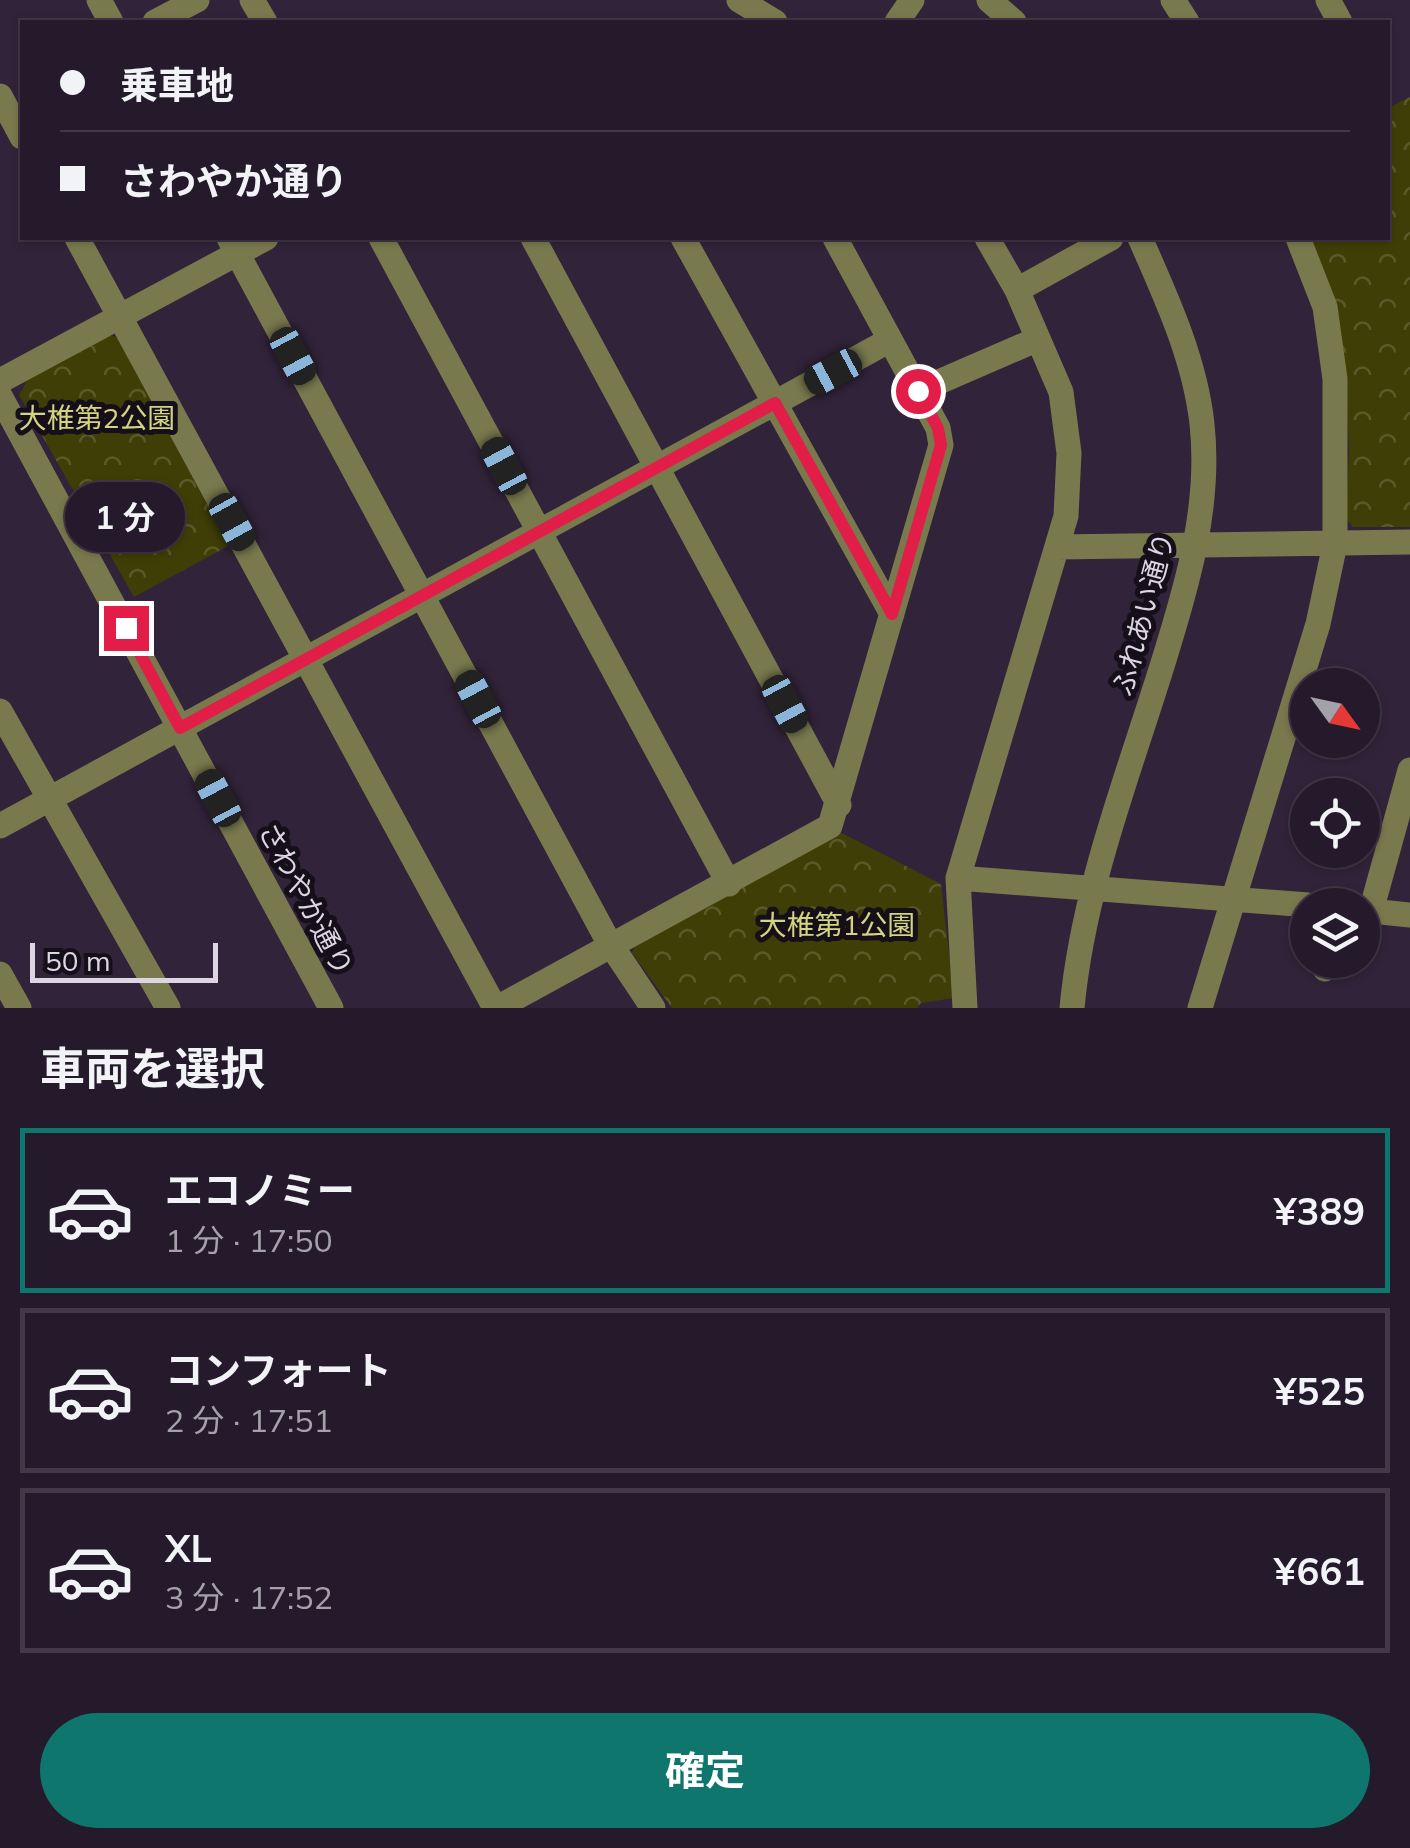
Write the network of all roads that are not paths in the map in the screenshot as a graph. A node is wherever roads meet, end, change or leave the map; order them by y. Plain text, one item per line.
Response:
1 (197, 0) edge
2 (740, 0) edge
3 (989, 0) edge
4 (158, 20) edge
5 (772, 20) edge
6 (1012, 20) edge
7 (0, 96) edge
8 (20, 133) edge
9 (78, 240) edge
10 (381, 240) edge
11 (534, 240) edge
12 (685, 240) edge
13 (836, 240) edge
14 (988, 240) edge
15 (1107, 240) edge
16 (1141, 240) edge
17 (1299, 240) edge
18 (233, 245) edge
19 (1017, 290) junction
20 (120, 316) junction
21 (1038, 339) junction
22 (890, 340) junction
23 (0, 381) edge
24 (918, 391) junction
25 (0, 396) edge
26 (775, 403) junction
27 (658, 468) junction
28 (540, 532) junction
29 (1410, 542) edge
30 (1335, 544) junction
31 (1195, 545) junction
32 (1058, 547) junction
33 (422, 596) junction
34 (892, 614) junction
35 (306, 660) junction
36 (0, 711) edge
37 (180, 728) junction
38 (1410, 770) edge
39 (47, 800) junction
40 (839, 804) junction
41 (0, 826) edge
42 (958, 878) junction
43 (729, 884) junction
44 (1374, 888) edge
45 (1093, 889) junction
46 (1234, 898) junction
47 (1290, 903) edge
48 (1380, 911) edge
49 (1410, 914) edge
50 (612, 948) junction
51 (0, 974) edge
52 (19, 1008) edge
53 (168, 1008) edge
54 (331, 1008) edge
55 (496, 1008) edge
56 (653, 1008) edge
57 (965, 1008) edge
58 (1072, 1008) edge
59 (1200, 1008) edge

1 - 4 street
2 - 5 street
3 - 6 street
7 - 8 street
9 - 20 street
10 - 28 street
11 - 27 street
12 - 26 street
13 - 22 street
14 - 19 street
15 - 19 street
16 - 31 street, ふれあい通り
17 - 30 street
18 - 20 street
18 - 33 street
19 - 21 street
20 - 23 street
20 - 35 street
21 - 24 street
21 - 32 street
22 - 24 street
22 - 26 street
24 - 34 street
25 - 37 street, さわやか通り
26 - 27 street
26 - 34 street
27 - 28 street
27 - 40 street
28 - 33 street
28 - 43 street
29 - 30 street
30 - 31 street
30 - 46 street
31 - 32 street
31 - 45 street, ふれあい通り
32 - 42 street
33 - 35 street
33 - 50 street
34 - 40 street
35 - 37 street
35 - 55 street
36 - 39 street
37 - 39 street
37 - 54 street, さわやか通り
38 - 44 street
39 - 41 street
39 - 53 street
40 - 43 street
42 - 45 street
42 - 57 street
43 - 50 street
45 - 46 street
45 - 58 street, ふれあい通り
46 - 47 street
46 - 59 street
48 - 49 street
50 - 55 street
50 - 56 street
51 - 52 street

